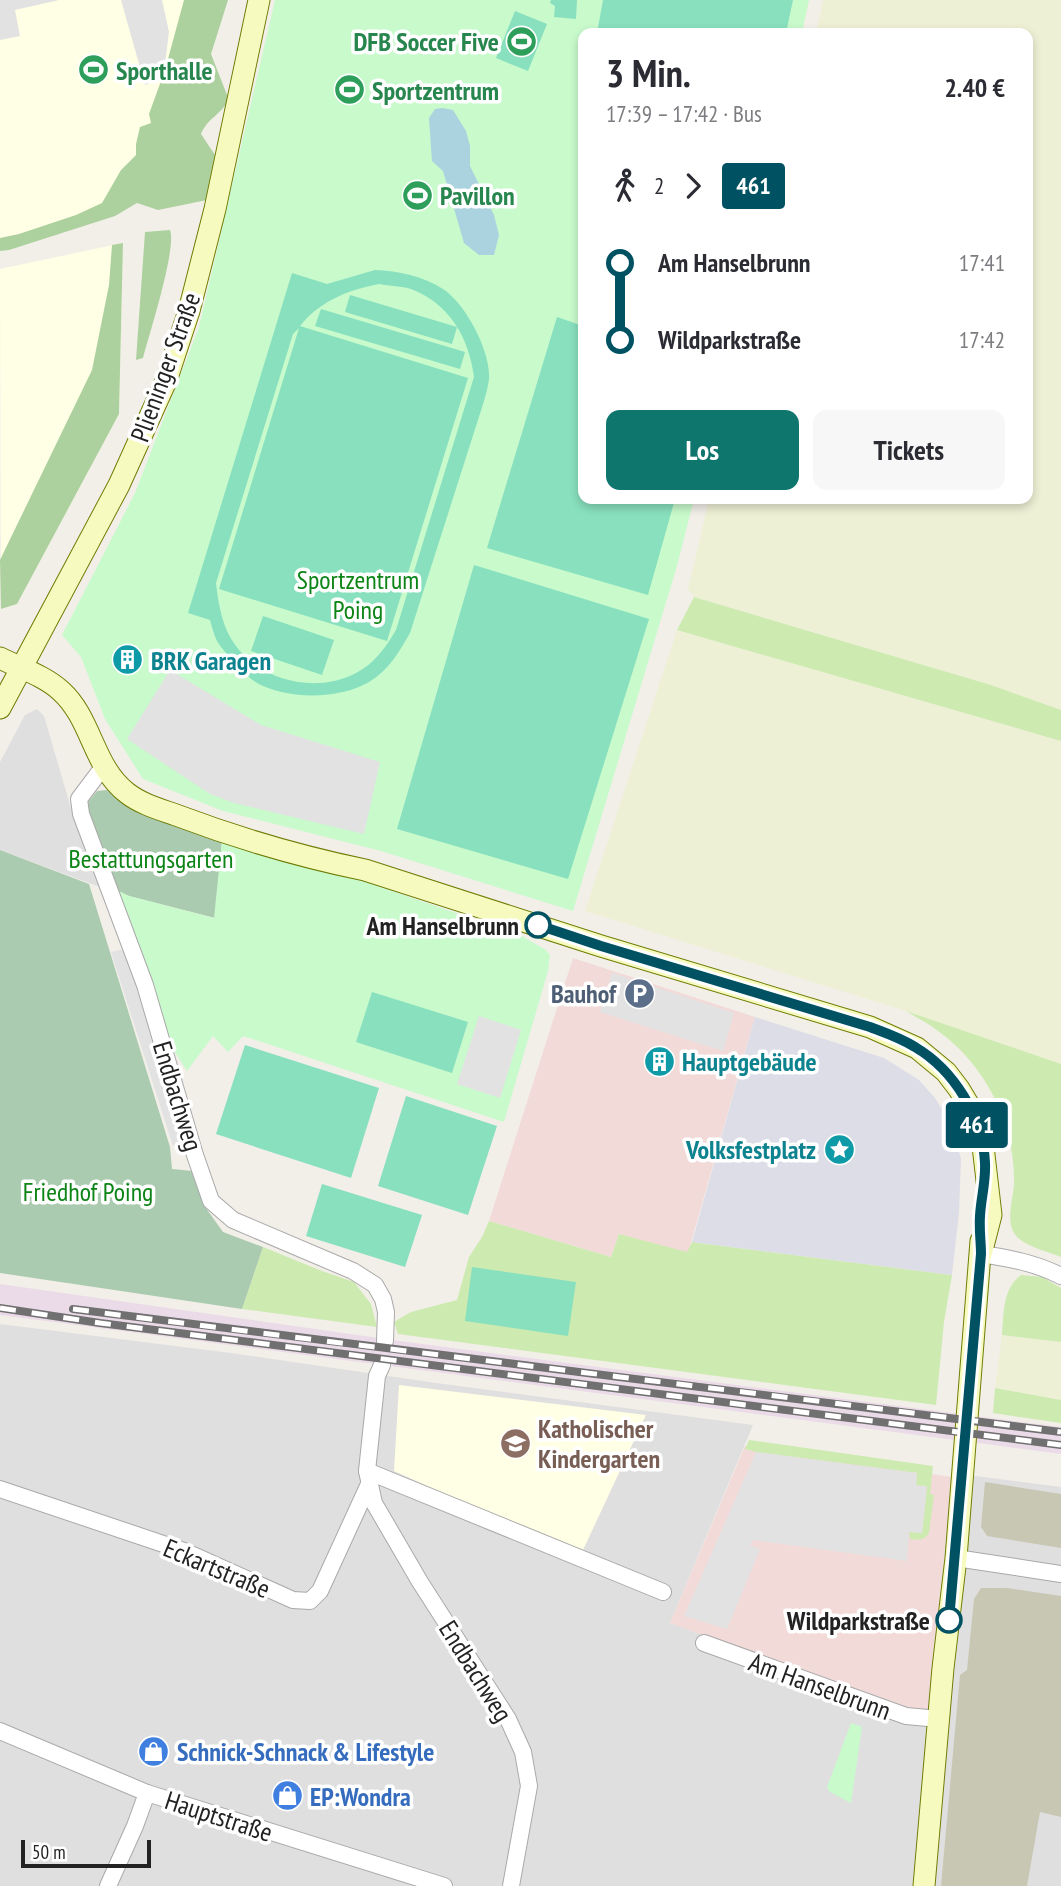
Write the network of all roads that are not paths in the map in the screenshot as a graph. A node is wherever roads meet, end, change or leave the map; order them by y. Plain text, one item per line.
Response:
1 (259, 0) edge
2 (0, 658) edge
3 (22, 668) junction
4 (0, 708) edge
5 (103, 767) junction
6 (981, 1254) junction
7 (1061, 1276) edge
8 (385, 1341) dead end
9 (382, 1365) dead end
10 (368, 1477) junction
11 (0, 1489) edge
12 (956, 1558) junction
13 (1061, 1574) edge
14 (663, 1592) dead end
15 (704, 1643) dead end
16 (939, 1719) junction
17 (0, 1731) edge
18 (147, 1793) junction
19 (108, 1886) edge
20 (444, 1886) edge
21 (511, 1886) edge
22 (924, 1886) edge

1 - 3 street, Plieninger Straße
2 - 3 street
3 - 4 street, Plieninger Straße
3 - 5 street
5 - 6 street
5 - 8 street, Endbachweg
6 - 7 street
6 - 12 street
9 - 10 street, Endbachweg
10 - 11 street, Eckartstraße
10 - 14 street
10 - 21 street, Endbachweg
12 - 13 street
12 - 16 street
15 - 16 street, Am Hanselbrunn
16 - 22 street
17 - 18 street, Hauptstraße
18 - 19 street
18 - 20 street, Hauptstraße

